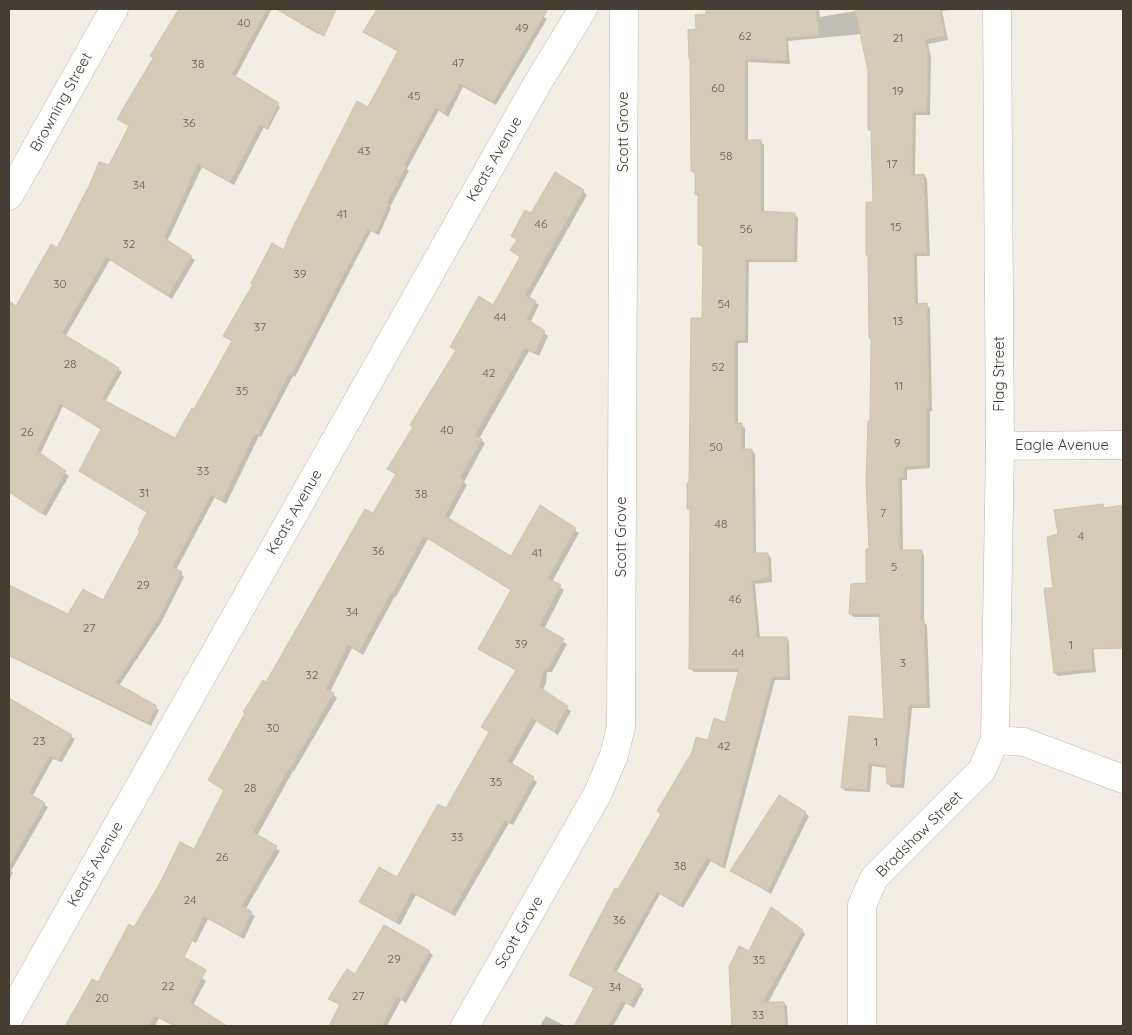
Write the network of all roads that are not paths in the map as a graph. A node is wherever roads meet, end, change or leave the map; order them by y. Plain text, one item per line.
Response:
1 (114, 9) edge
2 (583, 9) edge
3 (624, 9) edge
4 (997, 9) edge
5 (9, 196) edge
6 (1123, 445) edge
7 (1000, 446) junction
8 (995, 740) junction
9 (1123, 779) edge
10 (9, 1017) edge
11 (465, 1026) edge
12 (862, 1026) edge

1 - 5 street, Browning Street
2 - 10 street, Keats Avenue
3 - 11 street, Scott Grove
4 - 7 street, Flag Street
6 - 7 street, Eagle Avenue
7 - 8 street, Flag Street
8 - 9 street
8 - 12 street, Bradshaw Street

